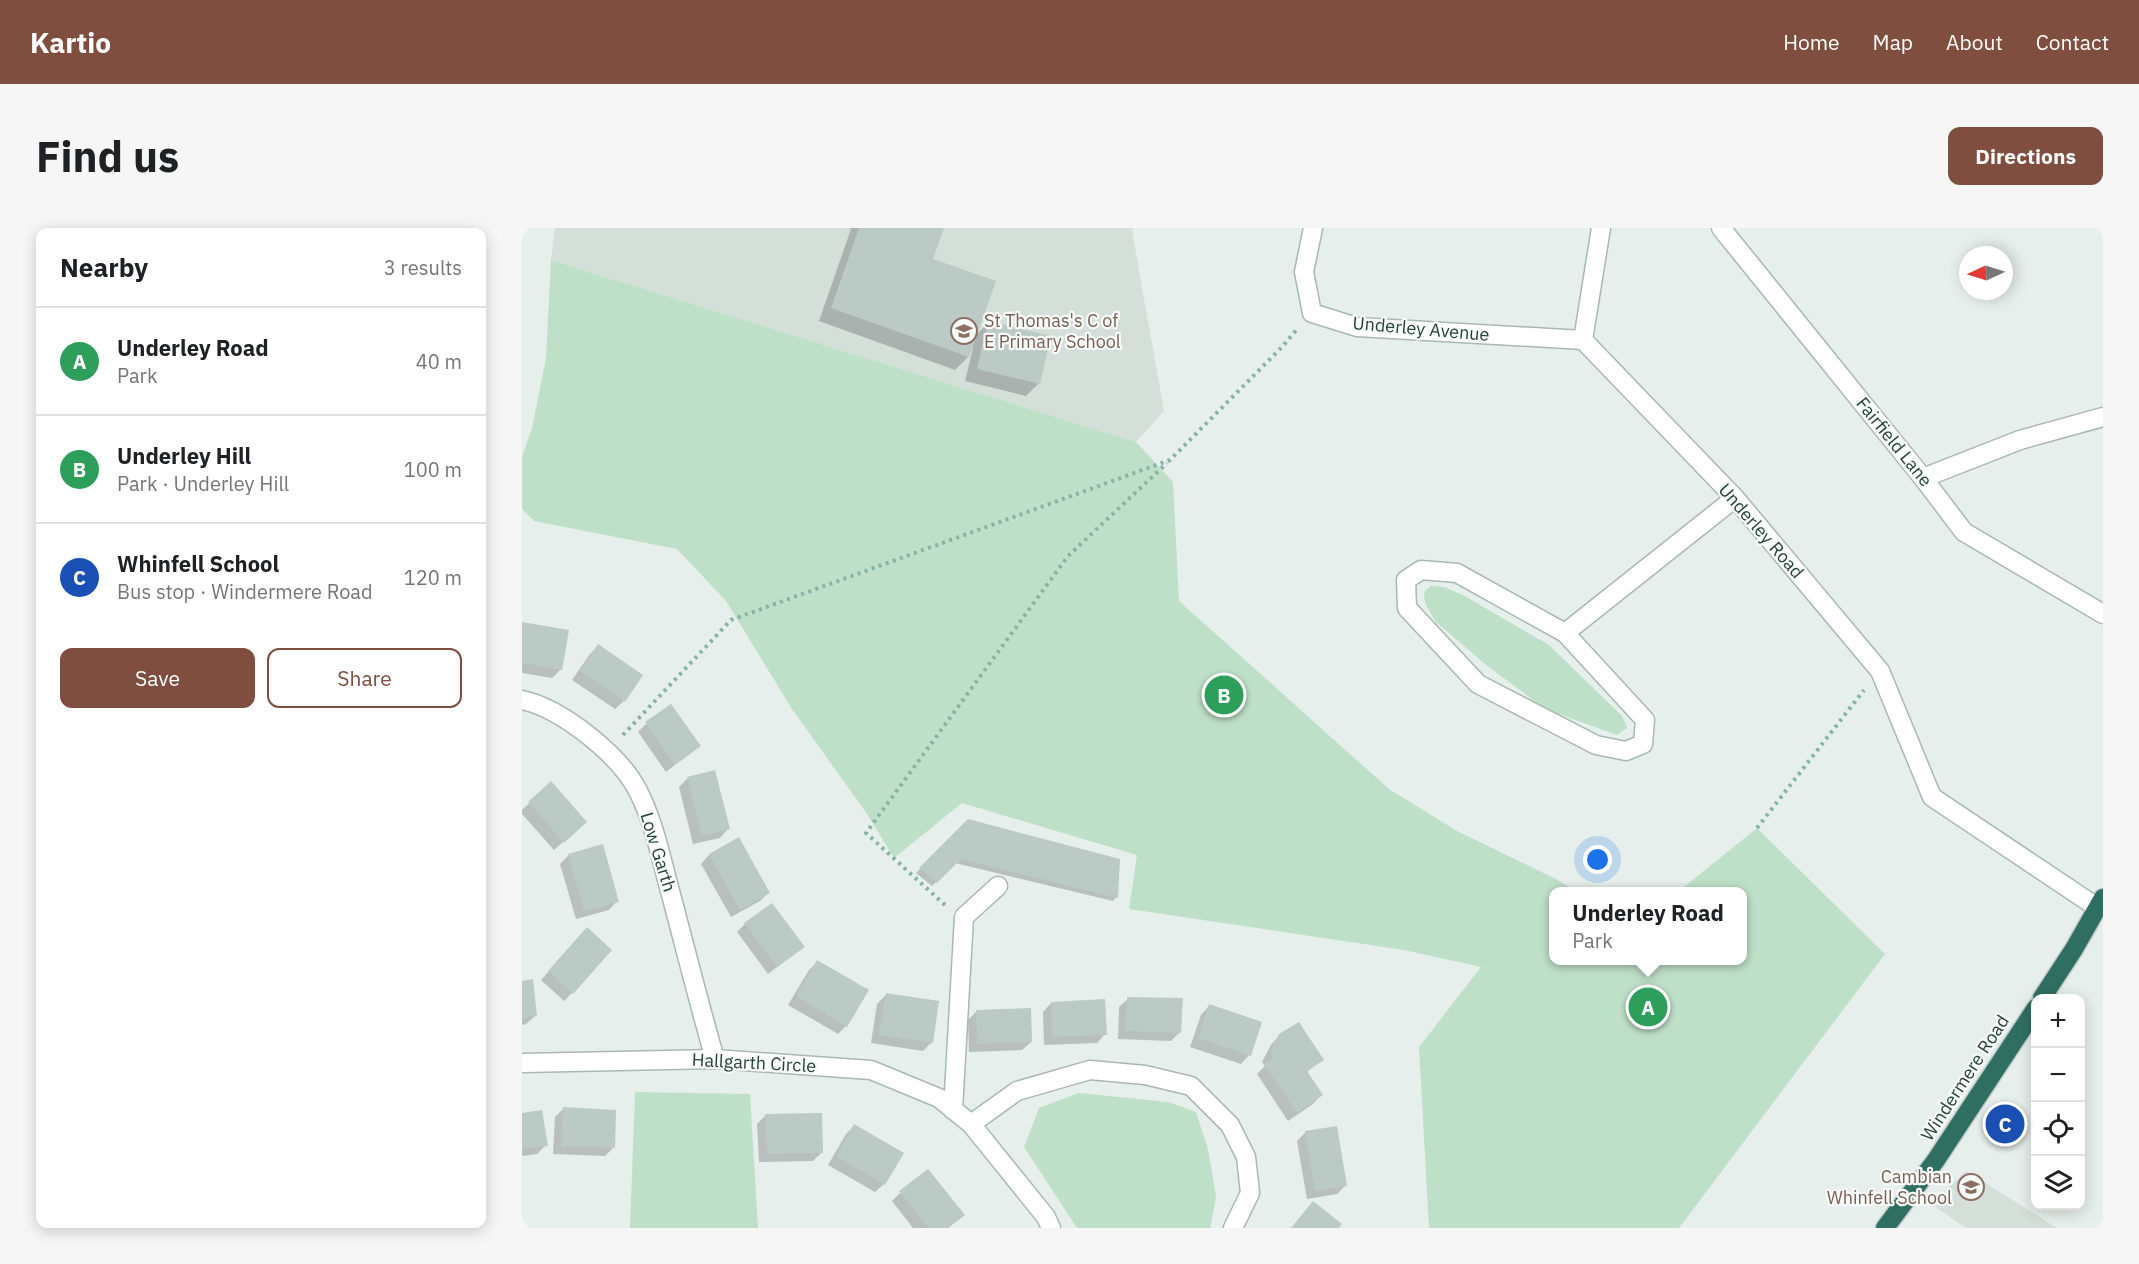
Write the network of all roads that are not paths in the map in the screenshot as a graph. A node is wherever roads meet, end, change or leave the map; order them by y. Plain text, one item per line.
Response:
1 (1313, 228) edge
2 (1601, 228) edge
3 (1721, 228) edge
4 (1583, 340) junction
5 (2103, 417) edge
6 (1923, 478) junction
7 (1735, 498) junction
8 (2103, 614) edge
9 (1565, 633) junction
10 (522, 699) edge
11 (998, 886) dead end
12 (2100, 903) edge
13 (2045, 994) edge
14 (2031, 1016) edge
15 (715, 1059) junction
16 (522, 1063) edge
17 (953, 1110) junction
18 (971, 1124) junction
19 (1051, 1228) edge
20 (1233, 1228) edge
21 (1885, 1228) edge

1 - 4 street, Underley Avenue
2 - 4 street
3 - 6 street, Fairfield Lane
4 - 7 street, Underley Road
5 - 6 street
6 - 8 street, Fairfield Lane
7 - 9 street
7 - 12 street, Underley Road
9 - 9 street
10 - 15 street, Low Garth
11 - 17 street
12 - 13 highway
14 - 21 highway, Windermere Road
15 - 16 street, Hallgarth Circle
15 - 17 street, Hallgarth Circle
17 - 18 street, Hallgarth Circle
18 - 19 street, Hallgarth Circle
18 - 20 street

